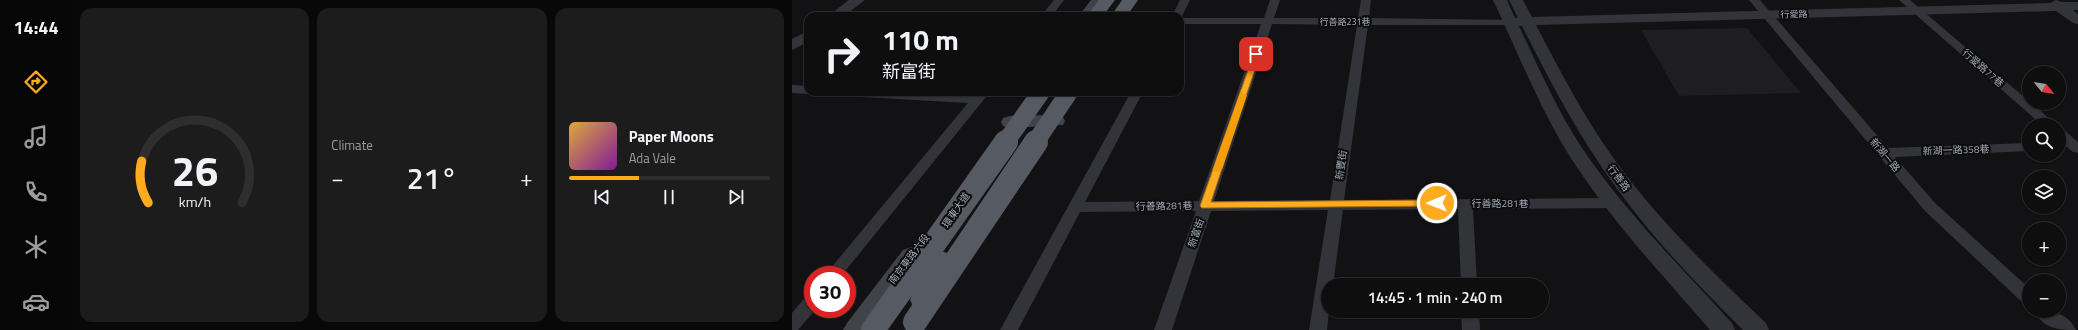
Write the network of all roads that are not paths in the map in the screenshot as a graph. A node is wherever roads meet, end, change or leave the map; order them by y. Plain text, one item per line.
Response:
1 (858, 0) edge
2 (1059, 0) edge
3 (1099, 0) edge
4 (1106, 0) edge
5 (1117, 0) edge
6 (1130, 0) edge
7 (1135, 0) edge
8 (1185, 0) edge
9 (1275, 0) edge
10 (1366, 0) edge
11 (1500, 0) edge
12 (1516, 0) edge
13 (1754, 0) edge
14 (1904, 0) edge
15 (2054, 3) edge
16 (2078, 6) edge
17 (1916, 11) junction
18 (841, 12) edge
19 (1049, 12) edge
20 (1090, 12) edge
21 (1098, 12) edge
22 (1109, 12) edge
23 (1122, 12) edge
24 (1127, 12) edge
25 (1179, 12) edge
26 (1766, 14) junction
27 (2078, 20) edge
28 (1184, 21) edge
29 (1268, 21) junction
30 (1363, 22) junction
31 (1518, 22) junction
32 (804, 38) edge
33 (792, 46) edge
34 (792, 89) edge
35 (804, 90) edge
36 (980, 96) edge
37 (1029, 96) edge
38 (1038, 96) edge
39 (1051, 96) edge
40 (1066, 96) edge
41 (1072, 96) edge
42 (1134, 96) edge
43 (2042, 118) edge
44 (1056, 121) junction
45 (1010, 122) junction
46 (2066, 139) edge
47 (2066, 146) edge
48 (2022, 147) edge
49 (2076, 147) edge
50 (1883, 153) junction
51 (1465, 203) junction
52 (1613, 203) junction
53 (1335, 205) junction
54 (1205, 206) junction
55 (1075, 207) junction
56 (938, 260) junction
57 (840, 266) edge
58 (1469, 278) edge
59 (2022, 292) edge
60 (804, 311) edge
61 (1470, 318) edge
62 (2052, 318) edge
63 (792, 325) edge
64 (914, 327) edge
65 (856, 330) edge
66 (874, 330) edge
67 (1009, 330) edge
68 (1163, 330) edge
69 (1318, 330) edge
70 (1471, 330) edge
71 (1724, 330) edge
72 (1758, 330) edge
73 (2067, 330) edge

1 - 18 street
2 - 19 street
3 - 20 main road
4 - 21 highway
5 - 22 highway
6 - 23 highway
7 - 24 main road
8 - 25 street
9 - 29 street, 新富街
10 - 30 street, 新豐街
11 - 31 street, 行善路
12 - 31 street, 行善路
13 - 26 street, 新湖一路
14 - 17 street, 行愛路77巷
15 - 16 street, 行愛路
15 - 17 street, 行愛路
15 - 27 street
17 - 26 street, 行愛路
17 - 43 street, 行愛路77巷
26 - 31 street, 行愛路
26 - 50 street, 新湖一路
28 - 29 street, 行善路231巷
29 - 30 street, 行善路231巷
29 - 54 street, 新富街
30 - 31 street, 行善路231巷
30 - 53 street, 新豐街
31 - 52 street, 行善路
31 - 72 street, 行善路
32 - 33 street
34 - 35 street
36 - 57 street
37 - 45 main road, 南京東路六段
38 - 66 highway, 環東大道, bridge
39 - 56 highway
40 - 64 highway, bridge
41 - 44 main road
42 - 55 street
44 - 45 main road
44 - 64 main road
45 - 65 main road, 南京東路六段
46 - 49 street
47 - 49 street
48 - 50 street, 新湖一路358巷
50 - 59 street, 新湖一路
51 - 52 street, 行善路281巷
51 - 53 street, 行善路281巷
51 - 58 street
52 - 71 street, 行善路
53 - 54 street, 行善路281巷
53 - 69 street, 新豐街
54 - 55 street, 行善路281巷
54 - 68 street, 新富街
55 - 67 street
56 - 64 highway, bridge
56 - 66 highway, bridge
60 - 63 street
61 - 70 street
62 - 73 street

